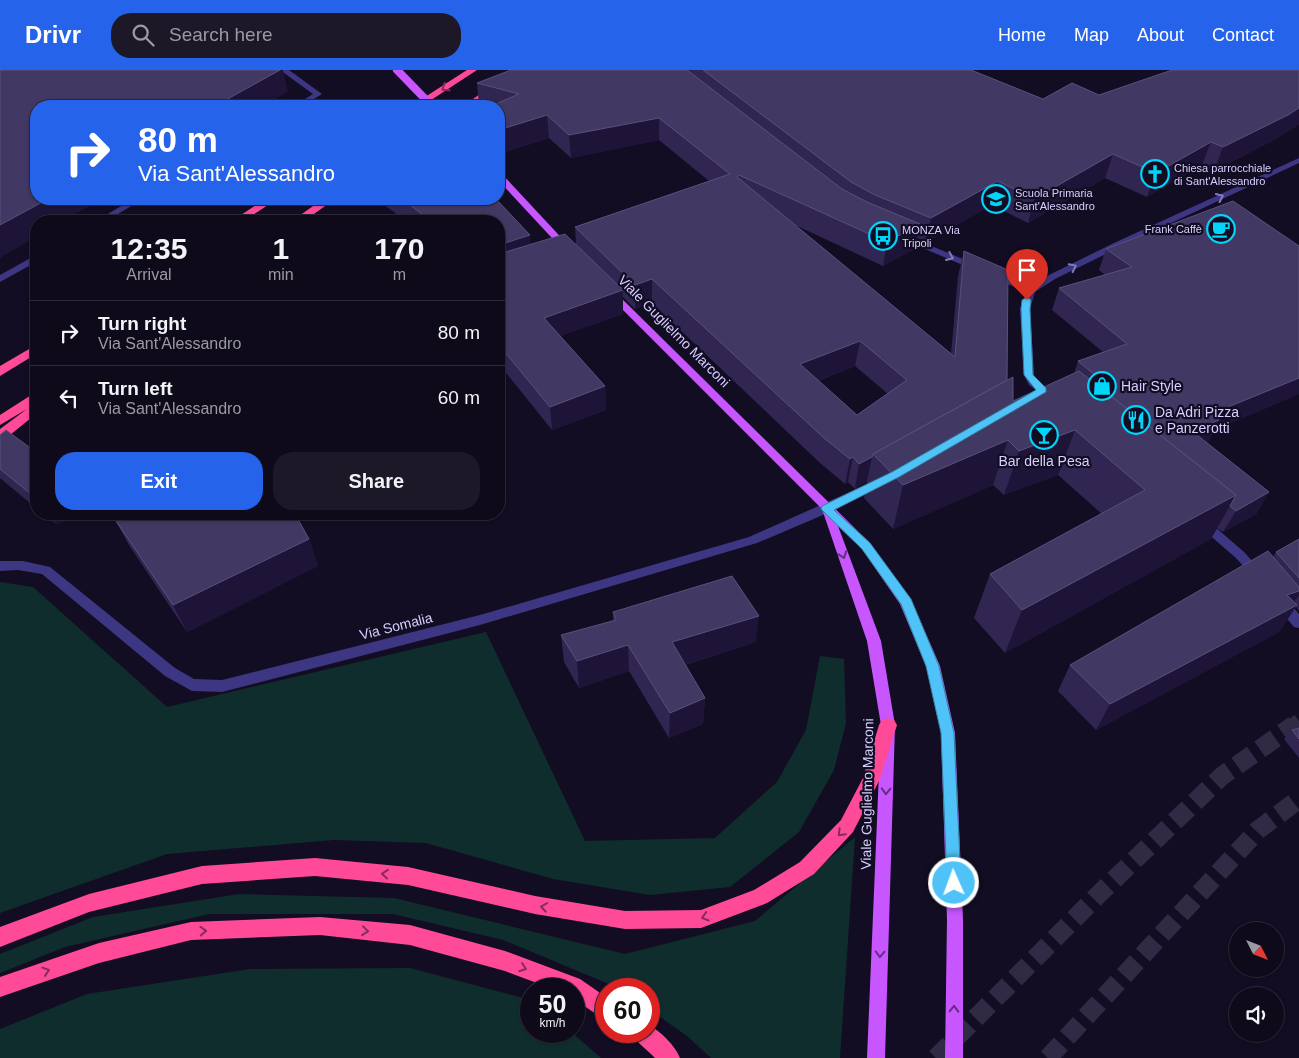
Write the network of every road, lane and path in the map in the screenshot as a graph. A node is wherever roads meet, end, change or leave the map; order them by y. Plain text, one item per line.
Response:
1 (284, 70) edge
2 (397, 70) edge
3 (473, 70) edge
4 (520, 70) edge
5 (308, 100) edge
6 (426, 100) edge
7 (426, 100) edge
8 (476, 100) edge
9 (1299, 160) edge
10 (505, 183) edge
11 (128, 205) edge
12 (262, 205) edge
13 (321, 205) edge
14 (110, 215) edge
15 (246, 215) edge
16 (306, 215) edge
17 (895, 234) edge
18 (568, 254) edge
19 (30, 262) edge
20 (0, 279) edge
21 (602, 285) edge
22 (1031, 291) junction
23 (30, 348) edge
24 (30, 353) edge
25 (0, 365) edge
26 (0, 372) edge
27 (30, 400) edge
28 (1062, 405) edge
29 (30, 413) edge
30 (0, 421) edge
31 (0, 436) edge
32 (888, 478) edge
33 (826, 509) junction
34 (1196, 518) edge
35 (0, 566) edge
36 (1299, 623) edge
37 (888, 725) junction
38 (0, 937) edge
39 (0, 987) edge
40 (595, 1001) edge
41 (656, 1043) edge
42 (669, 1058) edge
43 (876, 1058) edge
44 (954, 1058) edge

1 - 5 street
2 - 6 main road, bridge
3 -> 7 highway
4 - 8 highway
22 -> 9 street
10 - 18 main road
11 - 14 street
12 - 15 highway
13 - 16 highway
17 -> 22 street
19 - 20 street
21 - 33 main road, Viale Guglielmo Marconi
22 - 28 street
23 - 25 highway
24 - 26 highway
27 - 30 highway
29 - 31 highway
32 - 33 street, Via Somalia
33 - 35 street, Via Somalia
33 -> 37 main road, Viale Guglielmo Marconi
44 -> 33 main road, Viale Guglielmo Marconi
34 - 36 street
37 -> 38 highway
37 -> 43 main road, Viale Guglielmo Marconi
39 -> 40 highway
41 - 42 highway

